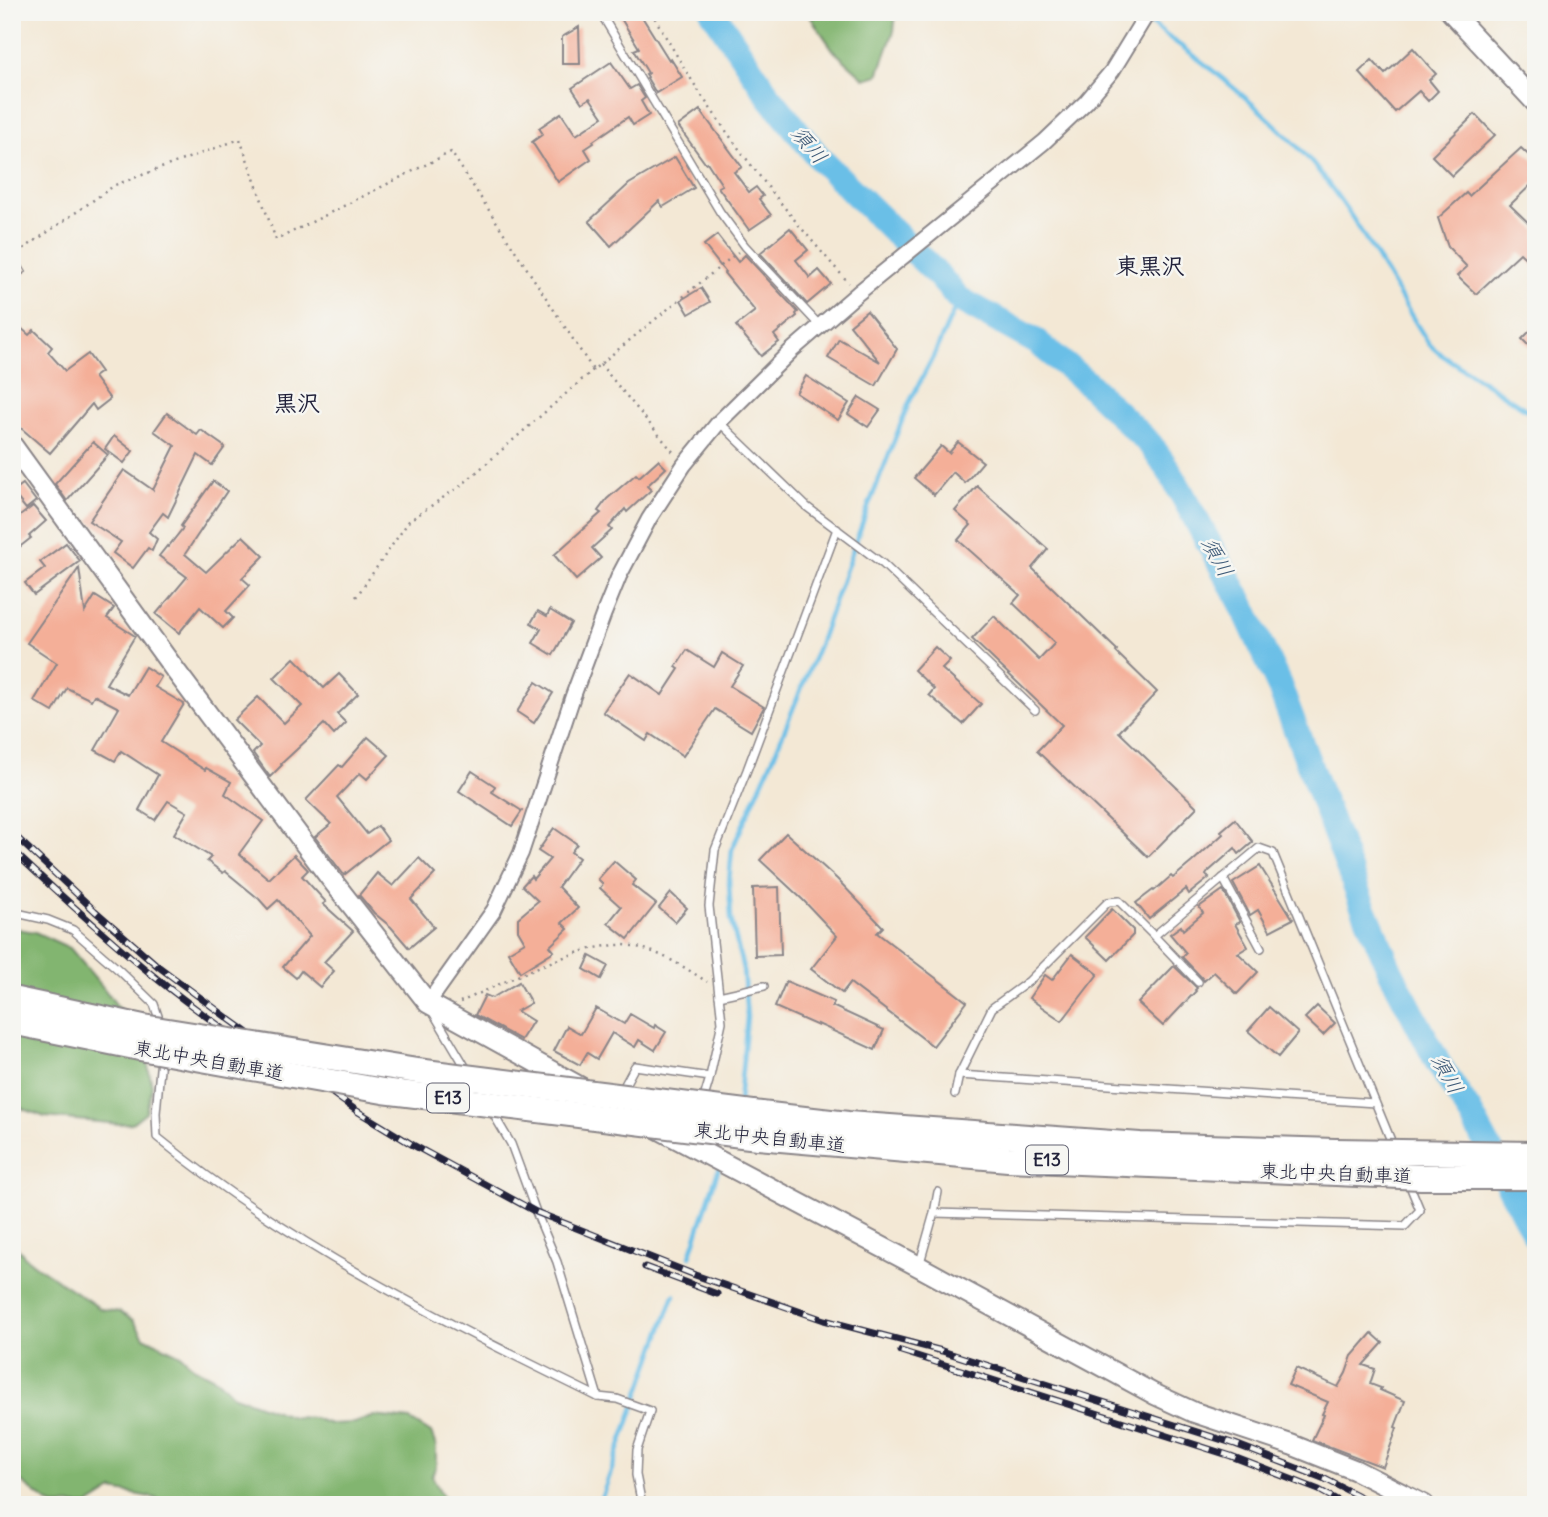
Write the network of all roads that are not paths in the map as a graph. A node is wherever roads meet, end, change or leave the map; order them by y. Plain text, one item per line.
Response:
1 (600, 12) edge
2 (1148, 12) edge
3 (1451, 12) edge
4 (1536, 103) edge
5 (820, 327) junction
6 (719, 422) junction
7 (12, 445) edge
8 (837, 529) junction
9 (1035, 710) dead end
10 (1223, 878) junction
11 (12, 912) edge
12 (1154, 936) junction
13 (1261, 948) dead end
14 (1198, 982) dead end
15 (763, 986) dead end
16 (719, 992) junction
17 (12, 999) edge
18 (435, 1007) junction
19 (12, 1022) edge
20 (152, 1039) junction
21 (959, 1074) junction
22 (710, 1077) junction
23 (477, 1085) dead end
24 (955, 1094) dead end
25 (483, 1097) dead end
26 (1375, 1103) junction
27 (614, 1105) junction
28 (1536, 1145) edge
29 (691, 1146) junction
30 (1413, 1153) junction
31 (1536, 1154) edge
32 (1336, 1162) junction
33 (1536, 1177) edge
34 (939, 1192) dead end
35 (934, 1213) junction
36 (918, 1266) junction
37 (598, 1398) junction
38 (642, 1505) edge
39 (1424, 1505) edge

1 - 5 lane
2 - 5 street
3 - 4 street
5 - 6 street
6 - 8 lane
6 - 18 street
7 - 18 street
8 - 9 lane
8 - 16 lane
10 - 12 lane
10 - 13 lane
10 - 26 lane
11 - 20 lane
12 - 14 lane
12 - 21 lane
15 - 16 lane
16 - 22 lane
17 - 20 highway, 東北中央自動車道 / E13
18 - 23 lane
18 - 27 street
19 - 20 highway, 東北中央自動車道 / E13
20 - 32 highway, 東北中央自動車道 / E13, bridge
20 - 37 lane
21 - 24 lane
21 - 26 lane
22 - 27 lane
22 - 29 lane
25 - 37 lane
26 - 35 lane
27 - 29 street
28 - 30 highway, bridge
29 - 36 street
30 - 31 highway, 東北中央自動車道 / E13, bridge
30 - 32 highway, 東北中央自動車道 / E13, bridge
32 - 33 highway, 東北中央自動車道 / E13, bridge
34 - 35 lane
35 - 36 lane
36 - 39 street
37 - 38 lane

